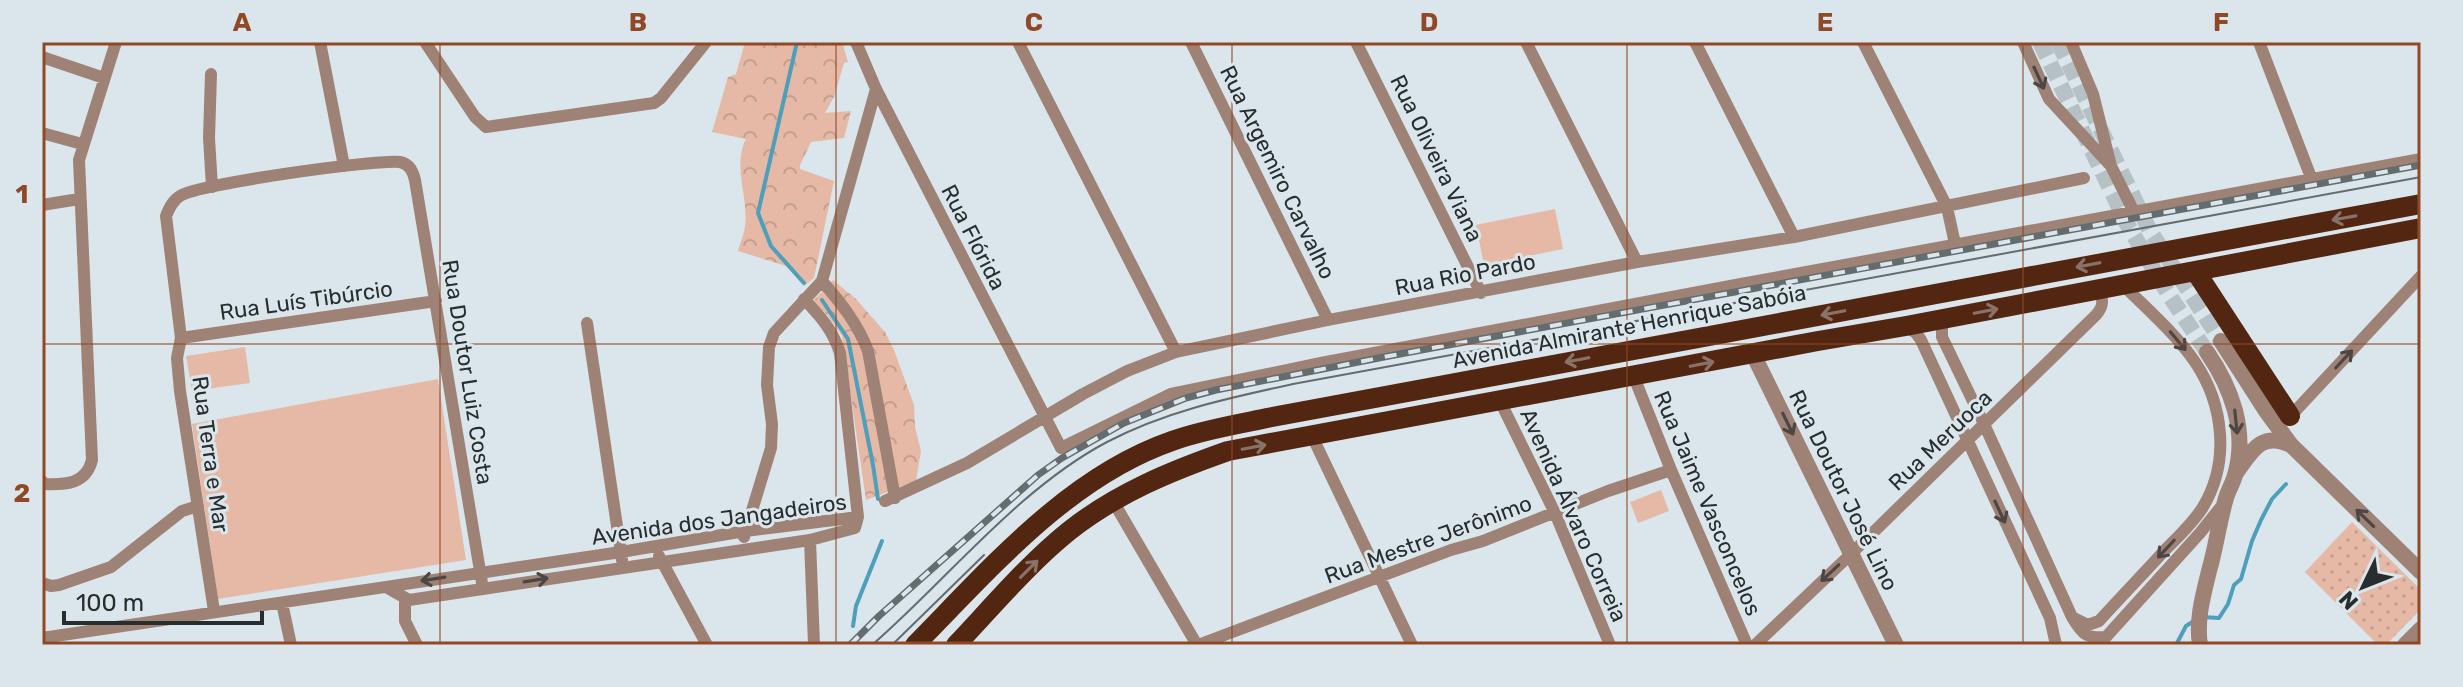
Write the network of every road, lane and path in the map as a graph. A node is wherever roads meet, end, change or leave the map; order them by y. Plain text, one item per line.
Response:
1 (116, 42) edge
2 (320, 42) edge
3 (427, 42) edge
4 (706, 42) edge
5 (856, 42) edge
6 (1018, 42) edge
7 (1191, 42) edge
8 (1356, 42) edge
9 (1526, 42) edge
10 (1695, 42) edge
11 (1863, 42) edge
12 (2023, 42) edge
13 (2071, 42) edge
14 (2259, 42) edge
15 (42, 57) edge
16 (211, 74) dead end
17 (104, 78) junction
18 (876, 89) junction
19 (42, 133) edge
20 (2104, 135) junction
21 (2086, 139) junction
22 (82, 144) junction
23 (2421, 159) edge
24 (344, 166) junction
25 (2111, 166) junction
26 (2084, 178) dead end
27 (2312, 180) junction
28 (212, 187) junction
29 (79, 199) junction
30 (2421, 204) edge
31 (42, 205) edge
32 (1947, 207) junction
33 (2134, 212) junction
34 (2421, 228) edge
35 (1794, 237) junction
36 (1955, 244) junction
37 (1637, 262) junction
38 (2196, 272) junction
39 (2421, 276) edge
40 (821, 282) junction
41 (2123, 285) junction
42 (2098, 290) junction
43 (1481, 293) junction
44 (806, 297) junction
45 (436, 301) junction
46 (1328, 320) junction
47 (1942, 320) junction
48 (587, 323) dead end
49 (1906, 326) junction
50 (181, 338) junction
51 (2221, 341) tunnel mouth
52 (1176, 352) junction
53 (2207, 352) tunnel mouth
54 (1753, 354) junction
55 (1634, 377) junction
56 (1500, 401) junction
57 (2290, 416) junction
58 (1044, 417) junction
59 (1984, 424) junction
60 (1312, 436) junction
61 (1967, 441) junction
62 (2291, 445) junction
63 (1061, 448) joint
64 (1671, 470) junction
65 (2236, 473) junction
66 (43, 483) edge
67 (2226, 499) junction
68 (1113, 501) junction
69 (198, 506) junction
70 (861, 509) junction
71 (1555, 513) junction
72 (745, 531) junction
73 (810, 540) junction
74 (654, 547) junction
75 (743, 548) junction
76 (621, 552) junction
77 (1852, 553) junction
78 (662, 561) junction
79 (624, 567) junction
80 (481, 572) junction
81 (2421, 572) edge
82 (1380, 578) junction
83 (42, 583) edge
84 (976, 583) junction
85 (386, 587) junction
86 (483, 589) junction
87 (405, 598) junction
88 (282, 603) junction
89 (996, 603) junction
90 (214, 611) junction
91 (2072, 617) junction
92 (2421, 629) edge
93 (2106, 637) junction
94 (2199, 637) edge
95 (42, 638) edge
96 (291, 645) edge
97 (417, 645) edge
98 (707, 645) edge
99 (814, 645) edge
100 (915, 645) edge
101 (956, 645) edge
102 (1198, 645) edge
103 (1412, 645) edge
104 (1610, 645) edge
105 (1747, 645) edge
106 (1755, 645) edge
107 (1896, 645) edge
108 (2056, 645) edge
109 (2088, 645) edge
110 (2405, 645) edge

1 - 17 street
2 - 24 street
3 - 4 street
5 - 18 street, Rua Flórida
6 - 52 street
7 - 46 street, Rua Argemiro Carvalho
8 - 43 street, Rua Oliveira Viana
9 - 37 street
10 - 35 street
11 - 32 street
12 -> 21 street
13 - 20 street
14 - 27 street
15 - 17 street
16 - 28 street
17 - 22 street
18 - 40 street
18 - 58 street, Rua Flórida
19 - 22 street
20 - 21 street
20 - 25 street
21 - 25 street
22 - 29 street
23 - 27 street, Avenida Almirante Henrique Sabóia
24 - 28 street
24 - 45 street, Rua Doutor Luiz Costa
25 - 33 street
26 - 32 street, Rua Rio Pardo
27 - 33 street, Avenida Almirante Henrique Sabóia
28 - 50 street, Rua Terra e Mar
29 - 31 street
29 - 66 street
30 -> 84 highway, Avenida Almirante Henrique Sabóia
32 - 35 street, Rua Rio Pardo
32 - 36 street
33 - 36 street, Avenida Almirante Henrique Sabóia
34 - 38 highway
35 - 37 street, Rua Rio Pardo
36 - 63 street, Avenida Almirante Henrique Sabóia
37 - 43 street, Rua Rio Pardo
38 - 41 highway
38 - 57 highway
57 -> 39 street
40 - 44 street
40 - 58 street, Rua Rio Pardo
41 - 42 highway
41 -> 91 street
47 -> 42 highway
42 - 59 street, Rua Meruoca
43 - 46 street, Rua Rio Pardo
44 - 70 street
44 - 72 street
45 - 50 street, Rua Luís Tibúrcio
45 - 80 street, Rua Doutor Luiz Costa
46 - 52 street, Rua Rio Pardo
47 - 49 highway
47 - 59 street
48 - 76 street
49 - 54 highway
49 - 61 street
50 - 69 street, Rua Terra e Mar
51 - 62 street
52 - 58 street, Rua Rio Pardo
53 -> 65 street
55 -> 54 highway
54 -> 77 street, Rua Doutor José Lino
55 - 56 highway
55 - 64 street, Rua Jaime Vasconcelos
56 - 60 highway
56 - 71 street, Avenida Álvaro Correia
57 - 62 street
58 - 63 street, Rua Flórida
59 - 61 street, Rua Meruoca
59 - 91 street
68 -> 60 highway
60 - 82 street
61 - 77 street, Rua Meruoca
61 -> 108 street
62 - 65 street
81 -> 62 street
64 - 71 street, Rua Mestre Jerônimo
64 - 105 street, Rua Jaime Vasconcelos
65 - 67 street
67 - 93 street
67 - 94 street
89 -> 68 highway
68 - 102 street
69 - 83 street
69 - 90 street, Rua Terra e Mar
70 - 72 street, Avenida dos Jangadeiros
70 - 73 street, Avenida dos Jangadeiros
71 - 82 street, Rua Mestre Jerônimo
71 - 104 street, Avenida Álvaro Correia
72 - 74 street, Avenida dos Jangadeiros
72 - 75 street
73 - 75 street, Avenida dos Jangadeiros
73 - 99 street
74 - 76 street, Avenida dos Jangadeiros
74 - 78 street
75 - 78 street, Avenida dos Jangadeiros
76 - 79 street
76 - 80 street, Avenida dos Jangadeiros
77 -> 106 street, Rua Meruoca
77 - 107 street, Rua Doutor José Lino
78 - 79 street, Avenida dos Jangadeiros
78 - 98 street
86 -> 79 street, Avenida dos Jangadeiros
80 -> 85 street, Avenida dos Jangadeiros
80 - 86 street, Rua Doutor Luiz Costa
82 - 102 street, Rua Mestre Jerônimo
82 - 103 street
84 - 89 highway
84 - 100 highway, Avenida Almirante Henrique Sabóia
85 - 87 street
85 - 88 street, Avenida dos Jangadeiros
86 - 87 street, Avenida dos Jangadeiros
87 - 97 street
88 - 90 street, Avenida dos Jangadeiros
88 - 96 street
89 - 101 highway
90 - 95 street, Avenida dos Jangadeiros
91 - 93 street
92 - 110 street
93 - 109 street

